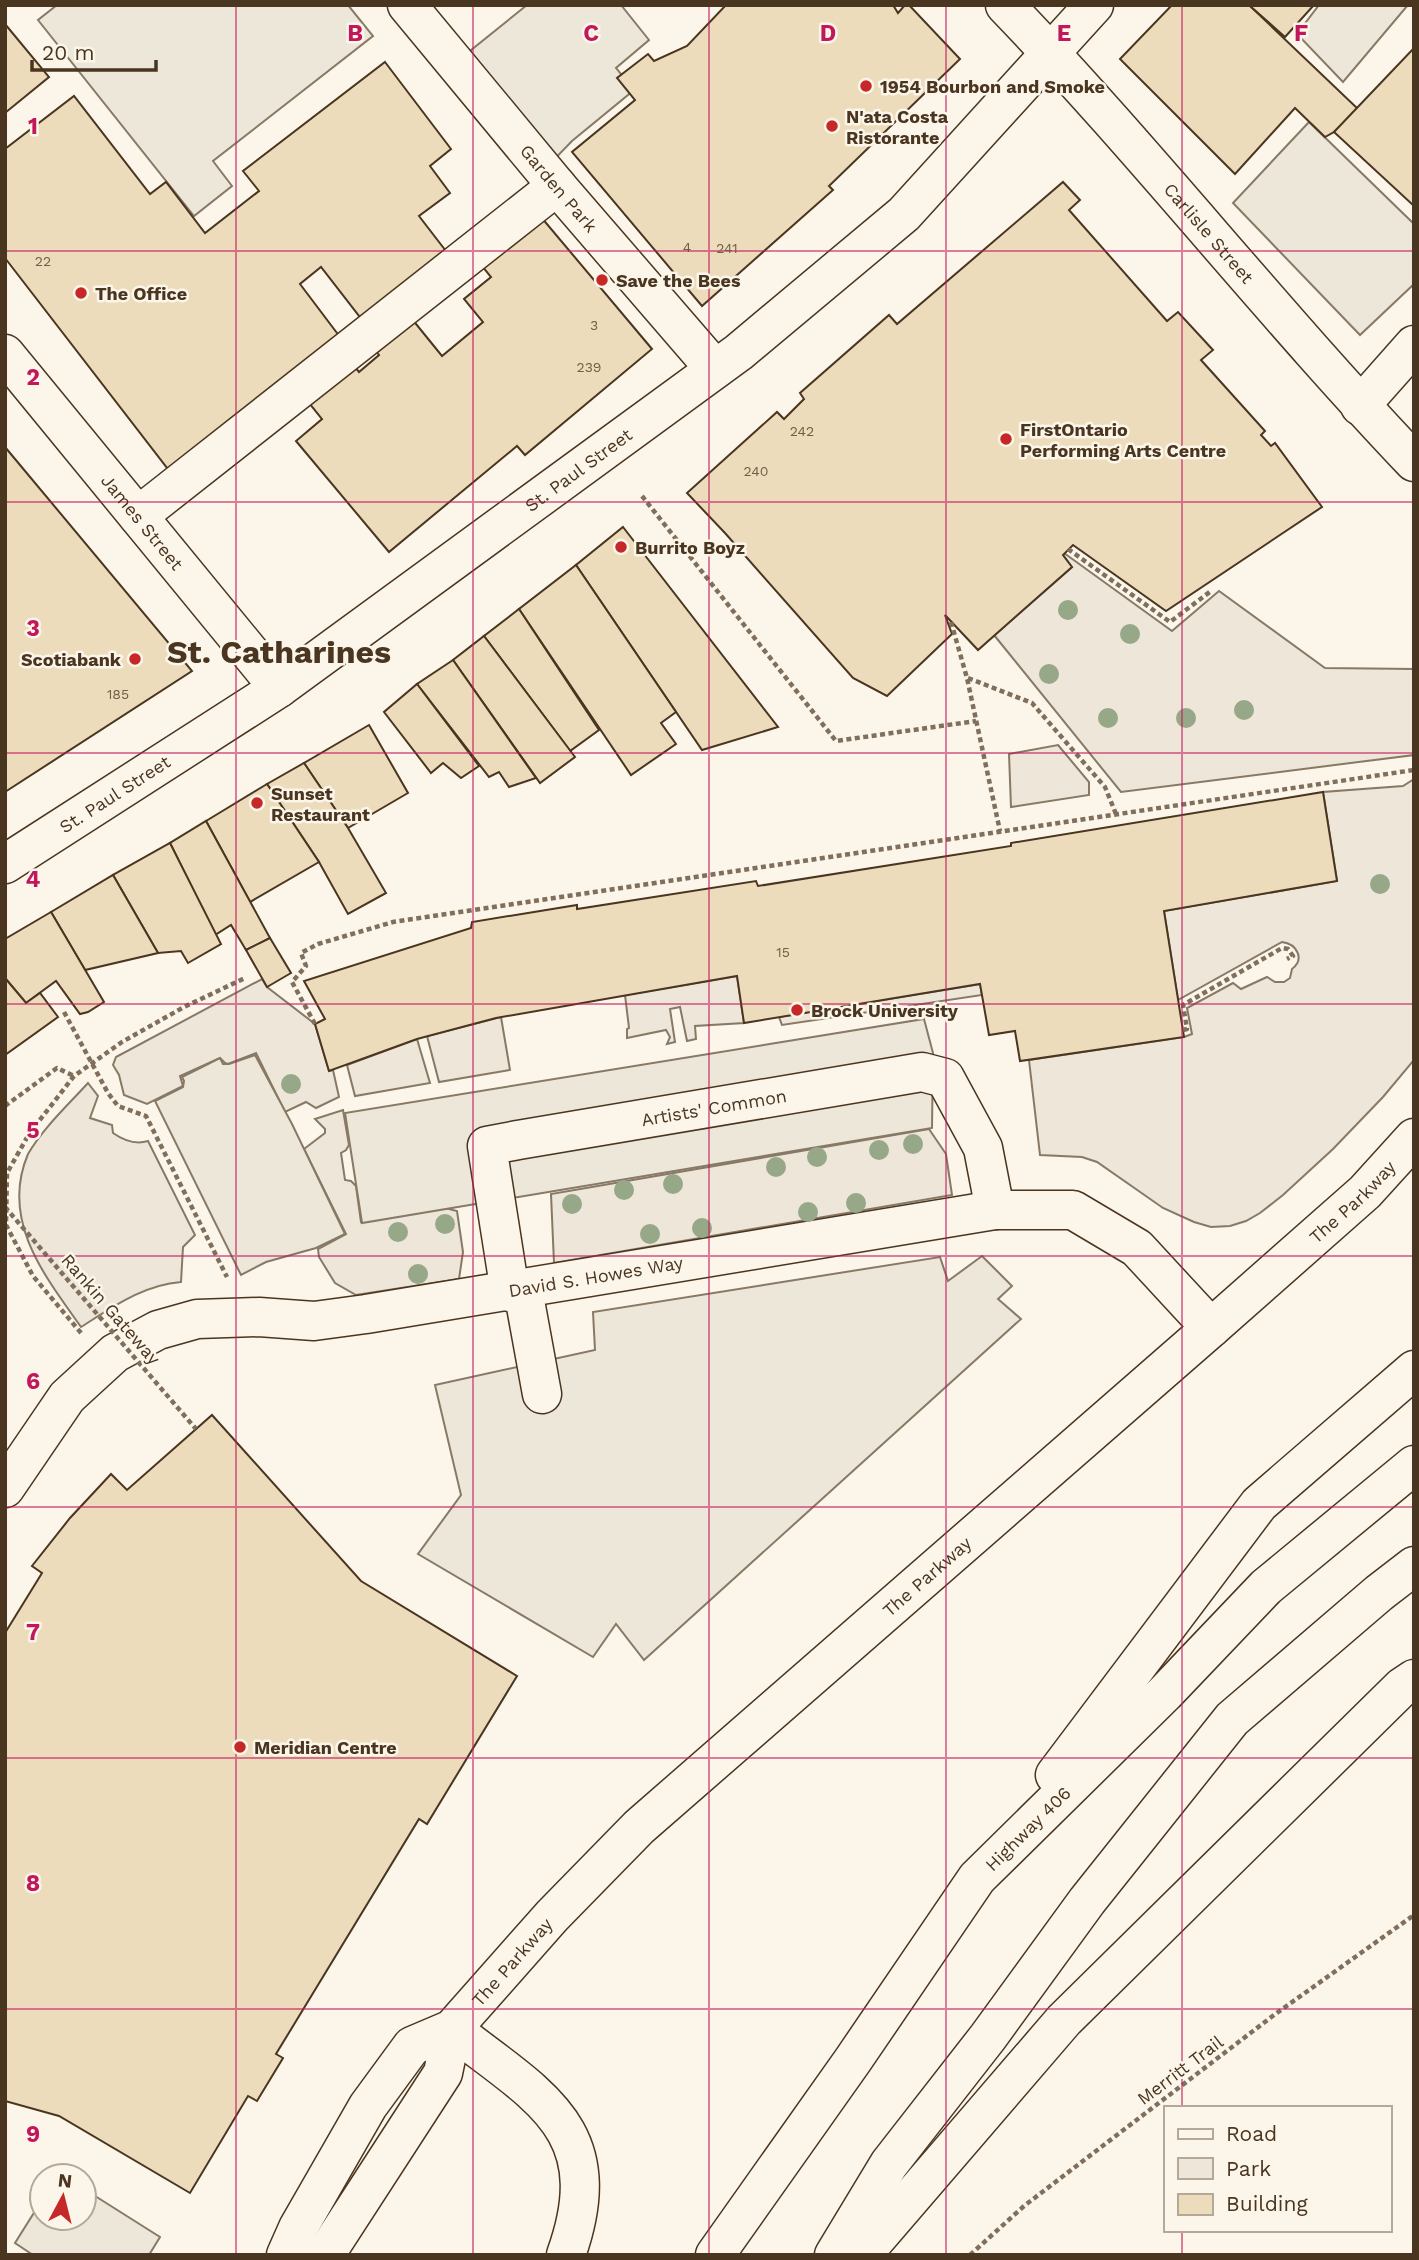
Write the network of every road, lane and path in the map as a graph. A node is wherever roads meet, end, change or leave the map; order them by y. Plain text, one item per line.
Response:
1 (407, 5) edge
2 (1005, 5) edge
3 (1094, 5) edge
4 (1051, 53) junction
5 (557, 186) junction
6 (1414, 345) edge
7 (5, 354) edge
8 (715, 369) junction
9 (1360, 405) junction
10 (1414, 463) edge
11 (642, 496) dead end
12 (138, 516) junction
13 (1068, 549) dead end
14 (1211, 590) dead end
15 (951, 622) dead end
16 (967, 678) junction
17 (279, 688) junction
18 (976, 721) junction
19 (1414, 770) edge
20 (1116, 814) junction
21 (1000, 831) junction
22 (5, 864) edge
23 (1287, 959) dead end
24 (245, 978) dead end
25 (64, 1012) dead end
26 (314, 1024) dead end
27 (1183, 1030) dead end
28 (93, 1063) junction
29 (74, 1076) junction
30 (5, 1106) edge
31 (1414, 1138) edge
32 (5, 1208) edge
33 (995, 1210) junction
34 (517, 1291) junction
35 (247, 1317) junction
36 (1211, 1328) junction
37 (106, 1362) junction
38 (1414, 1370) edge
39 (542, 1394) dead end
40 (196, 1429) dead end
41 (1414, 1465) edge
42 (5, 1488) edge
43 (1414, 1566) edge
44 (1414, 1679) edge
45 (977, 1878) junction
46 (1414, 1915) edge
47 (452, 2029) junction
48 (286, 2255) edge
49 (325, 2255) edge
50 (566, 2255) edge
51 (715, 2255) edge
52 (834, 2255) edge
53 (862, 2255) edge
54 (970, 2255) edge

1 - 5 main road, Garden Park
2 - 4 main road, Carlisle Street
3 - 4 main road, St. Paul Street
4 - 8 main road, St. Paul Street
4 - 9 main road, Carlisle Street
5 - 8 main road, Garden Park
5 - 12 main road
6 - 9 main road
7 - 12 main road, James Street
8 - 17 main road, St. Paul Street
9 - 10 main road, Carlisle Street
11 - 18 path
12 - 17 main road, James Street
13 - 14 path
15 - 16 path
16 - 18 path
16 - 20 path
17 - 22 main road, St. Paul Street
18 - 21 path
19 - 20 path
20 - 21 path
21 - 26 path
23 - 27 path
24 - 28 path
25 - 28 path
28 - 29 path
28 - 35 path
29 - 30 path
29 - 37 path
31 - 36 main road, The Parkway
32 - 40 path, Rankin Gateway, bridge
33 - 34 main road, David S. Howes Way
33 - 34 main road, Artists' Common
33 - 36 main road, David S. Howes Way
34 - 35 main road, David S. Howes Way
34 - 39 main road
35 - 37 main road, David S. Howes Way
36 - 47 main road, The Parkway
37 - 42 main road, David S. Howes Way
38 - 45 main road
41 - 45 main road, Highway 406
43 - 52 main road
44 - 53 main road
45 - 51 main road, Highway 406
46 - 54 path, Merritt Trail
47 - 48 main road, The Parkway
47 - 49 main road, The Parkway
47 - 50 main road

